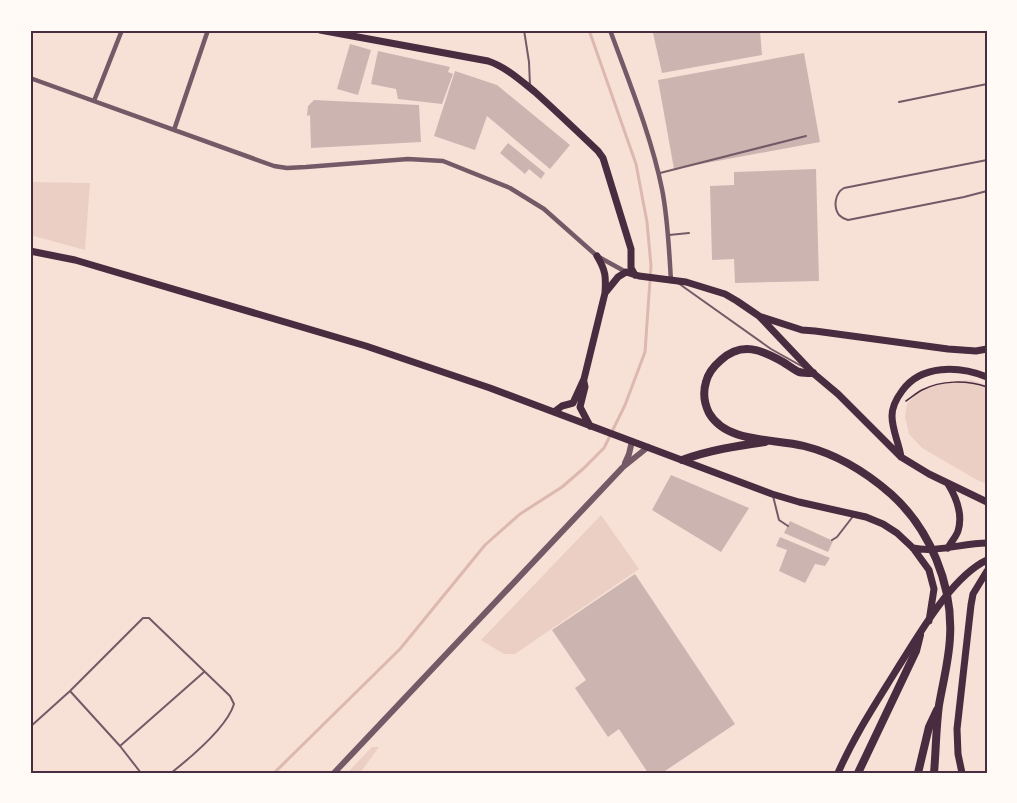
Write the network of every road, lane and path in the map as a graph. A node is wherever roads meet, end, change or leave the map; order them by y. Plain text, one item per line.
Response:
1 (122, 30) edge
2 (208, 30) edge
3 (320, 30) edge
4 (524, 30) edge
5 (610, 30) edge
6 (30, 78) edge
7 (987, 84) edge
8 (530, 89) junction
9 (94, 101) junction
10 (899, 102) dead end
11 (174, 130) junction
12 (806, 136) dead end
13 (987, 160) edge
14 (658, 174) junction
15 (987, 191) edge
16 (689, 233) dead end
17 (669, 235) junction
18 (30, 251) edge
19 (597, 256) junction
20 (626, 272) junction
21 (637, 275) junction
22 (674, 281) junction
23 (605, 293) junction
24 (759, 316) junction
25 (987, 349) edge
26 (813, 373) junction
27 (987, 377) edge
28 (584, 379) junction
29 (987, 387) edge
30 (904, 403) dead end
31 (554, 412) junction
32 (593, 427) junction
33 (632, 441) junction
34 (771, 442) junction
35 (648, 447) junction
36 (901, 457) junction
37 (682, 460) junction
38 (623, 466) junction
39 (947, 483) junction
40 (772, 494) junction
41 (987, 502) edge
42 (855, 514) junction
43 (788, 526) dead end
44 (832, 540) dead end
45 (987, 543) edge
46 (913, 548) junction
47 (948, 548) junction
48 (987, 560) edge
49 (987, 572) edge
50 (929, 621) junction
51 (920, 635) junction
52 (204, 672) junction
53 (70, 691) junction
54 (939, 707) junction
55 (30, 727) edge
56 (120, 746) junction
57 (141, 773) edge
58 (171, 773) edge
59 (334, 773) edge
60 (838, 773) edge
61 (858, 773) edge
62 (918, 773) edge
63 (934, 773) edge
64 (962, 773) edge

1 - 9 street
2 - 11 street
3 - 8 main road
4 - 8 lane
5 - 14 street
6 - 9 street
7 - 10 lane
8 - 21 main road
9 - 11 street
11 - 19 street
12 - 14 lane
13 - 15 lane
14 - 17 street
16 - 17 lane
17 - 22 street
18 - 31 main road
19 - 20 street
19 - 23 main road
20 - 21 main road
20 - 23 main road
21 - 22 main road
22 - 24 main road
22 - 26 lane
23 - 28 main road
24 - 25 main road
24 - 26 main road
26 - 34 highway
26 - 36 main road
27 - 36 main road
28 - 31 main road
28 - 32 main road
29 - 30 path
31 - 32 main road
32 - 33 main road
33 - 35 main road
33 - 38 street
34 - 37 highway
34 - 54 highway
35 - 37 main road
35 - 38 street
36 - 39 main road
37 - 40 main road
38 - 59 street
39 - 41 main road
39 - 47 main road
40 - 42 main road
40 - 43 lane
42 - 44 lane
42 - 46 main road
45 - 47 main road
46 - 47 main road
46 - 50 main road
48 - 50 main road
49 - 64 main road
50 - 51 main road
51 - 60 main road
51 - 61 highway
52 - 53 lane
52 - 56 lane
52 - 58 lane
53 - 55 lane
53 - 56 lane
54 - 62 highway
54 - 63 highway
56 - 57 lane

